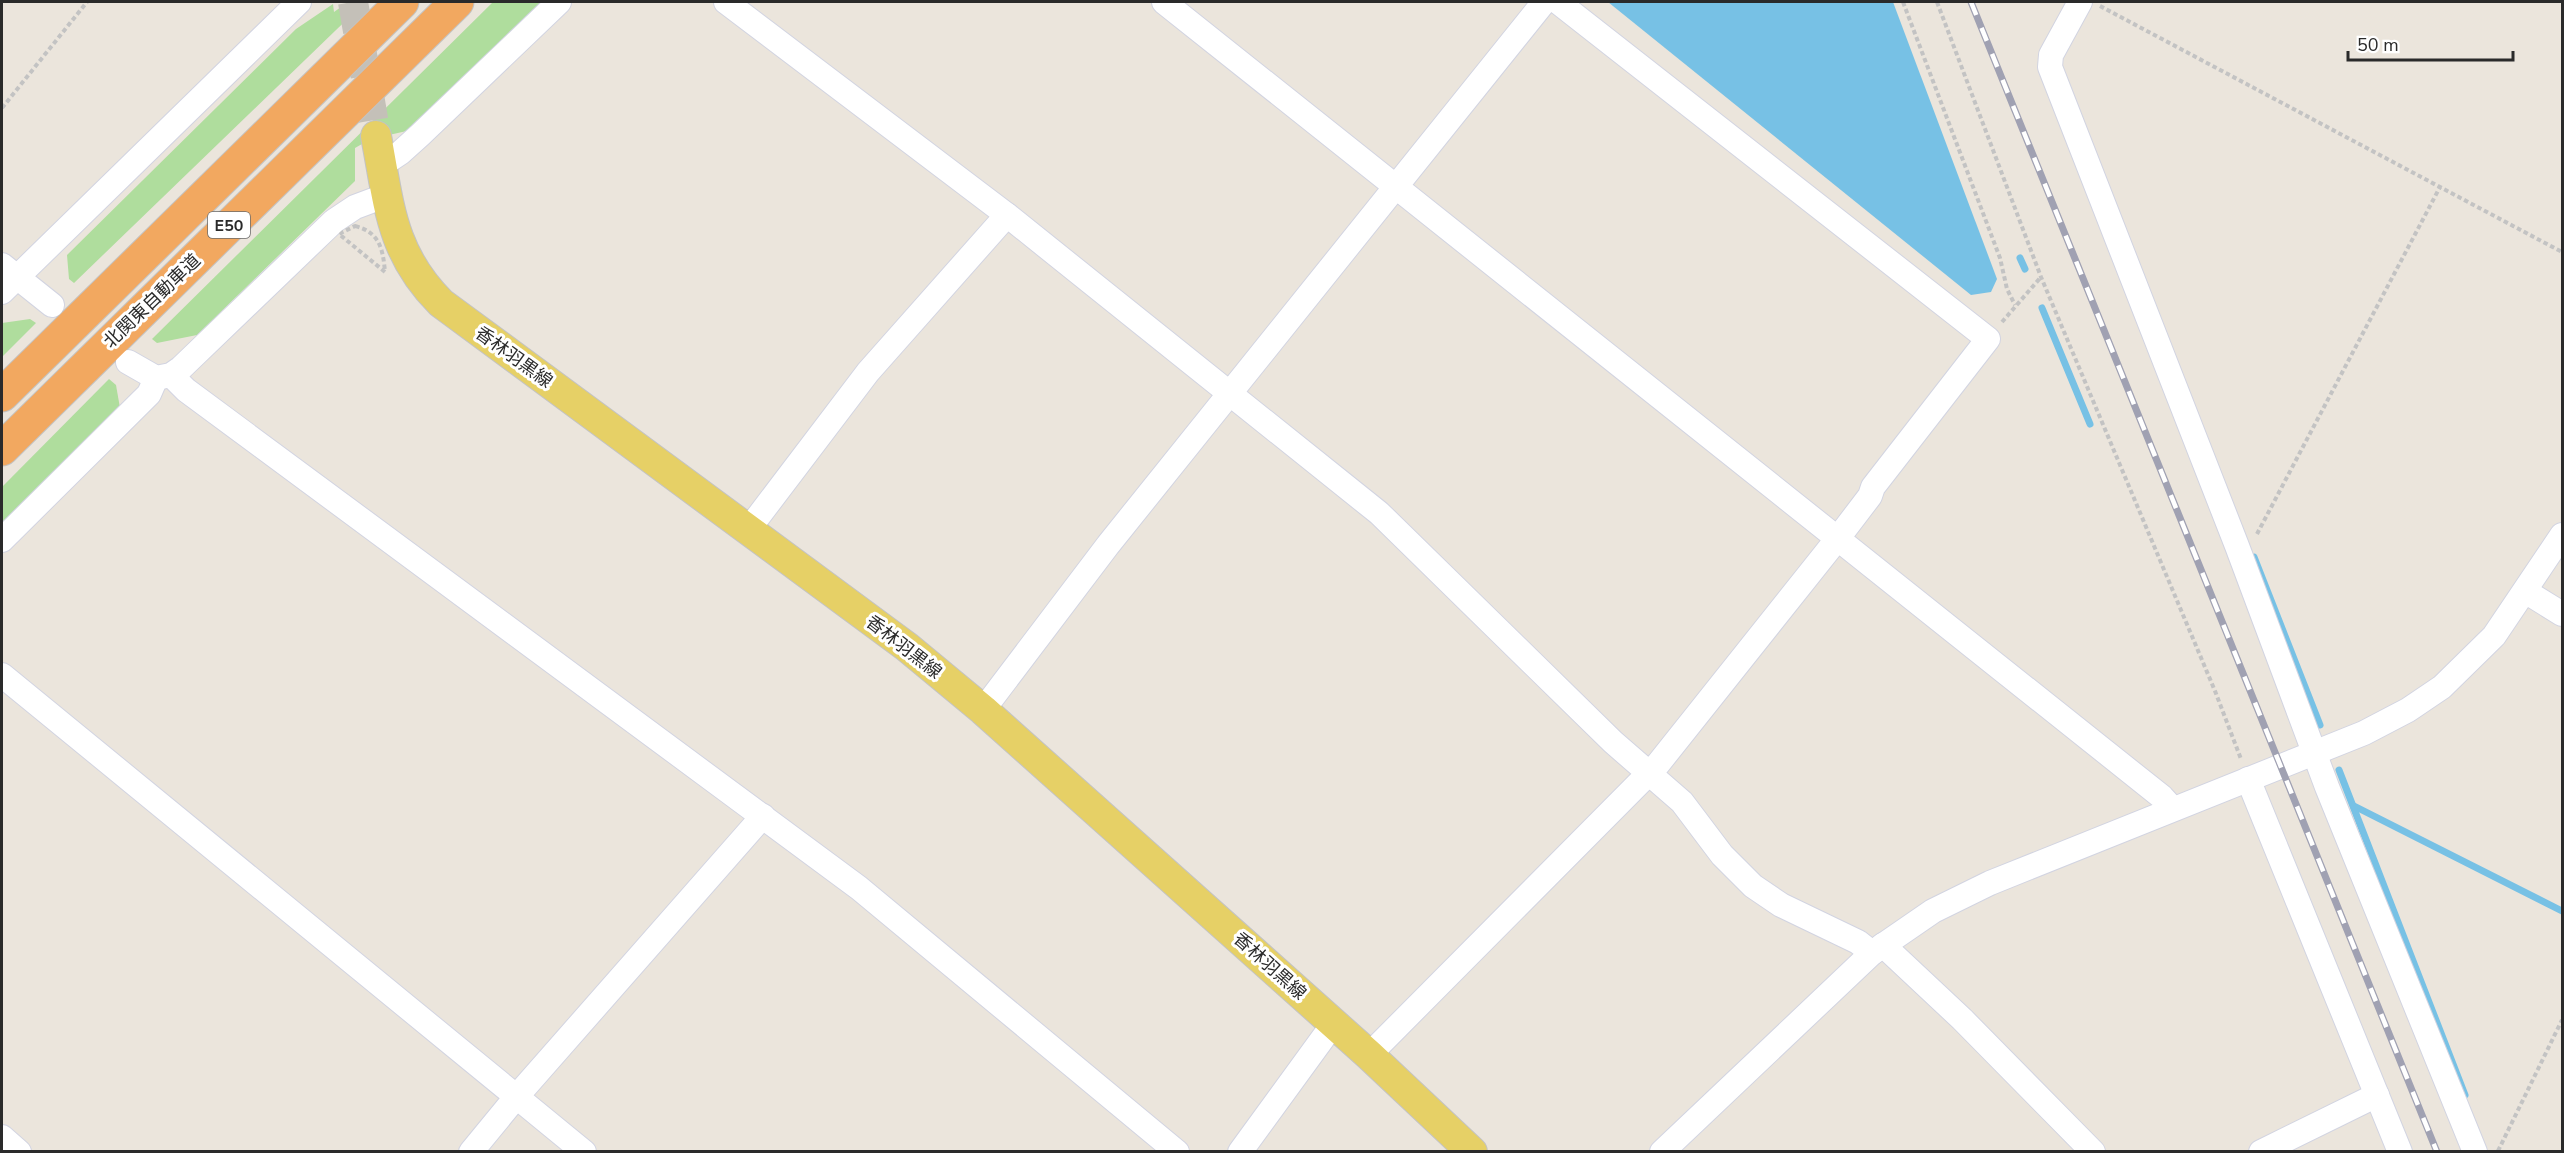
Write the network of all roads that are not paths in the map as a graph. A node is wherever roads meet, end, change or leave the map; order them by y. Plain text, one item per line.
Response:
1 (299, 2) edge
2 (402, 2) edge
3 (457, 2) edge
4 (559, 2) edge
5 (726, 2) edge
6 (1164, 2) edge
7 (1544, 2) edge
8 (1558, 2) edge
9 (2080, 2) edge
10 (376, 136) tunnel mouth
11 (382, 165) junction
12 (1395, 187) junction
13 (387, 195) junction
14 (1007, 215) junction
15 (7, 278) edge
16 (52, 305) dead end
17 (128, 362) dead end
18 (164, 377) junction
19 (1232, 393) junction
20 (2, 395) edge
21 (2, 449) edge
22 (748, 530) junction
23 (2562, 535) edge
24 (1838, 538) junction
25 (2, 540) edge
26 (2525, 591) junction
27 (2562, 614) edge
28 (2, 675) edge
29 (983, 710) junction
30 (2314, 752) junction
31 (1649, 773) junction
32 (2248, 779) junction
33 (2173, 809) junction
34 (763, 816) junction
35 (1878, 949) junction
36 (1334, 1023) junction
37 (1369, 1055) junction
38 (517, 1095) junction
39 (2377, 1095) junction
40 (2, 1137) edge
41 (19, 1152) edge
42 (471, 1152) edge
43 (584, 1152) edge
44 (1177, 1152) edge
45 (1240, 1152) edge
46 (1472, 1152) edge
47 (1662, 1152) edge
48 (2093, 1152) edge
49 (2261, 1152) edge
50 (2400, 1152) edge
51 (2475, 1152) edge

1 - 15 street
2 - 20 highway, 北関東自動車道 / E50
3 - 21 highway, 北関東自動車道 / E50
4 - 11 street
5 - 14 street
6 - 12 street
7 - 12 street
8 - 24 street
9 - 30 street
10 - 11 main road, 香林羽黒線
11 - 13 main road, 香林羽黒線
12 - 19 street
12 - 24 street
13 - 18 street
13 - 22 main road, 香林羽黒線
14 - 19 street
14 - 22 street
15 - 16 street
17 - 18 street
18 - 25 street
18 - 34 street
19 - 29 street
19 - 31 street
22 - 29 main road, 香林羽黒線
23 - 26 street
24 - 31 street
24 - 33 street
26 - 27 street
26 - 30 street
28 - 38 street
29 - 36 main road, 香林羽黒線
30 - 32 street
30 - 51 street
31 - 35 street
31 - 37 street
32 - 33 street
32 - 39 street
33 - 35 street
34 - 38 street
34 - 44 street
35 - 47 street
35 - 48 street
36 - 37 main road, 香林羽黒線
36 - 45 street
37 - 46 main road, 香林羽黒線
38 - 42 street
38 - 43 street
39 - 49 street
39 - 50 street
40 - 41 street

